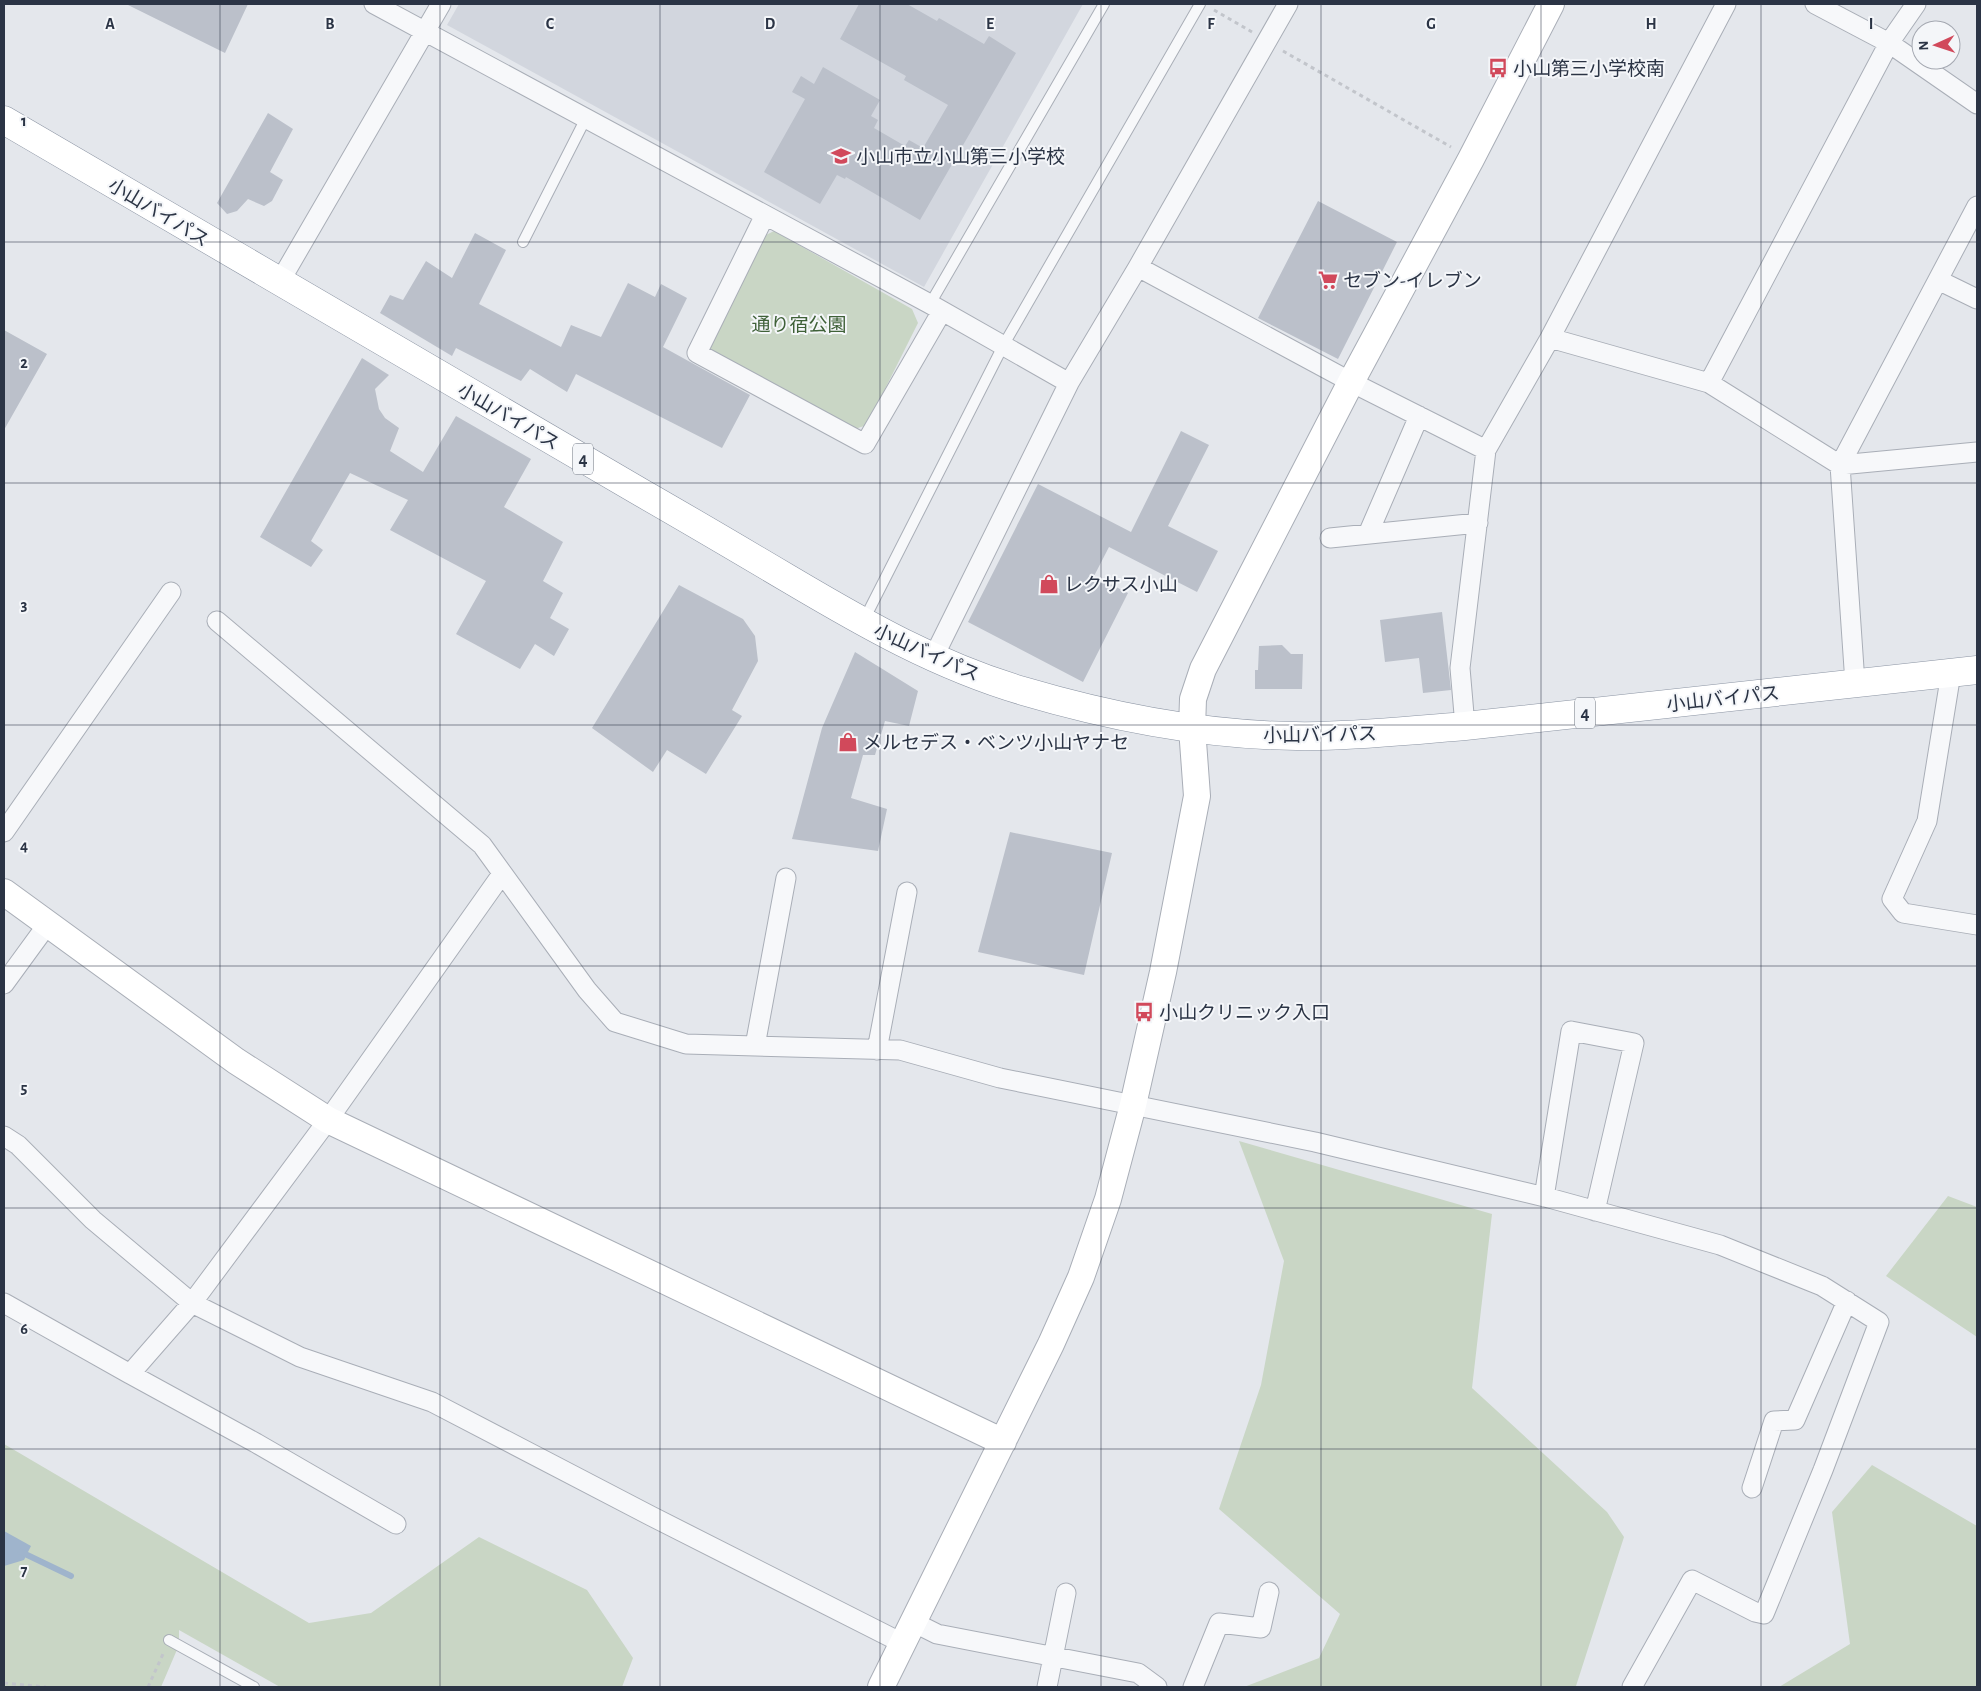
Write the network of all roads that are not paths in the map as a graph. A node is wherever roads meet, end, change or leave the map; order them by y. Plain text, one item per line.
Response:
1 (374, 4) edge
2 (442, 4) edge
3 (1104, 4) edge
4 (1200, 4) edge
5 (1288, 4) edge
6 (1551, 4) edge
7 (1726, 4) edge
8 (1816, 4) edge
9 (1916, 4) edge
10 (426, 31) junction
11 (1889, 43) junction
12 (1977, 104) edge
13 (586, 118) junction
14 (4, 120) edge
15 (1977, 206) edge
16 (765, 215) junction
17 (523, 242) dead end
18 (1138, 267) junction
19 (1938, 280) junction
20 (279, 283) junction
21 (1977, 299) edge
22 (936, 308) junction
23 (1550, 338) junction
24 (1003, 346) junction
25 (1351, 382) junction
26 (1069, 383) junction
27 (1709, 383) junction
28 (1419, 416) junction
29 (1486, 450) junction
30 (1977, 452) edge
31 (1840, 465) junction
32 (1478, 523) junction
33 (1368, 534) junction
34 (1330, 538) dead end
35 (171, 592) dead end
36 (217, 621) dead end
37 (863, 622) junction
38 (933, 658) junction
39 (1964, 672) edge
40 (1855, 684) junction
41 (1465, 726) junction
42 (1192, 728) junction
43 (4, 832) edge
44 (502, 874) junction
45 (786, 878) dead end
46 (4, 892) edge
47 (907, 892) dead end
48 (47, 925) junction
49 (1977, 925) edge
50 (4, 984) edge
51 (755, 1046) junction
52 (878, 1050) junction
53 (1134, 1106) junction
54 (328, 1120) junction
55 (4, 1136) edge
56 (1544, 1197) junction
57 (1596, 1211) junction
58 (1847, 1301) junction
59 (4, 1303) edge
60 (192, 1303) junction
61 (130, 1374) junction
62 (1003, 1442) junction
63 (1752, 1488) dead end
64 (396, 1524) dead end
65 (1066, 1592) dead end
66 (1269, 1592) dead end
67 (908, 1632) junction
68 (169, 1640) road end
69 (1053, 1657) junction
70 (254, 1687) edge
71 (881, 1687) edge
72 (1047, 1687) edge
73 (1157, 1687) edge
74 (1193, 1687) edge
75 (1632, 1687) edge

1 - 10 street
2 - 10 street
3 - 22 lane
4 - 24 lane
5 - 18 street
6 - 25 street
7 - 23 street
8 - 11 street
9 - 11 street
10 - 13 street
10 - 20 street
11 - 12 street
11 - 27 street
13 - 16 street
13 - 17 lane
14 - 20 highway, 小山バイパス / 4
15 - 19 street
16 - 22 street
16 - 22 street
18 - 25 street
18 - 26 street
19 - 21 street
19 - 31 street
20 - 37 highway, 小山バイパス / 4
22 - 24 street
23 - 27 street
23 - 29 street
24 - 26 street
24 - 37 lane
25 - 28 street
25 - 42 street
26 - 38 street
27 - 31 street
28 - 29 street
28 - 33 street
29 - 32 street
30 - 31 street
31 - 40 street
32 - 33 street
32 - 41 street
33 - 34 street
35 - 43 street
36 - 44 street
37 - 38 highway, 小山バイパス / 4
38 - 42 highway, 小山バイパス / 4
39 - 40 highway, 小山バイパス / 4
39 - 49 street
40 - 41 highway, 小山バイパス / 4
41 - 42 highway, 小山バイパス / 4
42 - 53 street
44 - 51 street
44 - 54 street
45 - 51 street
46 - 48 street
47 - 52 street
48 - 50 street
48 - 54 street
51 - 52 street
52 - 53 street
53 - 56 street
53 - 62 street
54 - 60 street
54 - 62 street
55 - 60 street
56 - 57 street
56 - 57 street
57 - 58 street
58 - 63 street
58 - 75 street
59 - 61 street
60 - 61 street
60 - 67 street
61 - 64 street
62 - 67 street
65 - 69 street
66 - 74 street
67 - 69 street
67 - 71 street
68 - 70 lane
69 - 72 street
69 - 73 street

